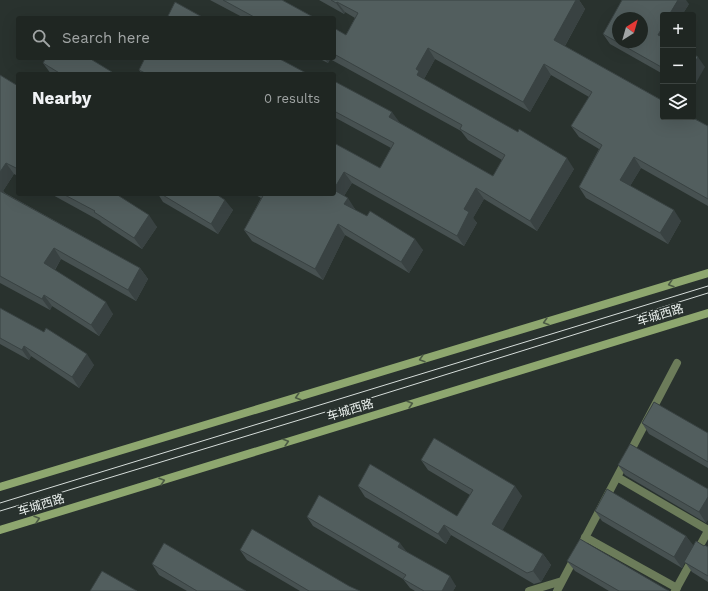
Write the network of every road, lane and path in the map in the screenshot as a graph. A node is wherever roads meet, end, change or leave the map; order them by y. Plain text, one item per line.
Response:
1 (708, 272) edge
2 (708, 313) edge
3 (677, 363) dead end
4 (616, 478) junction
5 (0, 488) edge
6 (0, 530) edge
7 (708, 530) edge
8 (585, 538) junction
9 (562, 581) junction
10 (676, 589) edge
11 (529, 591) edge
12 (557, 591) edge

1 -> 5 main road
6 -> 2 main road, 车城西路
3 - 4 street
4 - 7 street
4 - 8 street
7 - 10 street
8 - 9 street
8 - 10 street
9 - 11 street
9 - 12 street

